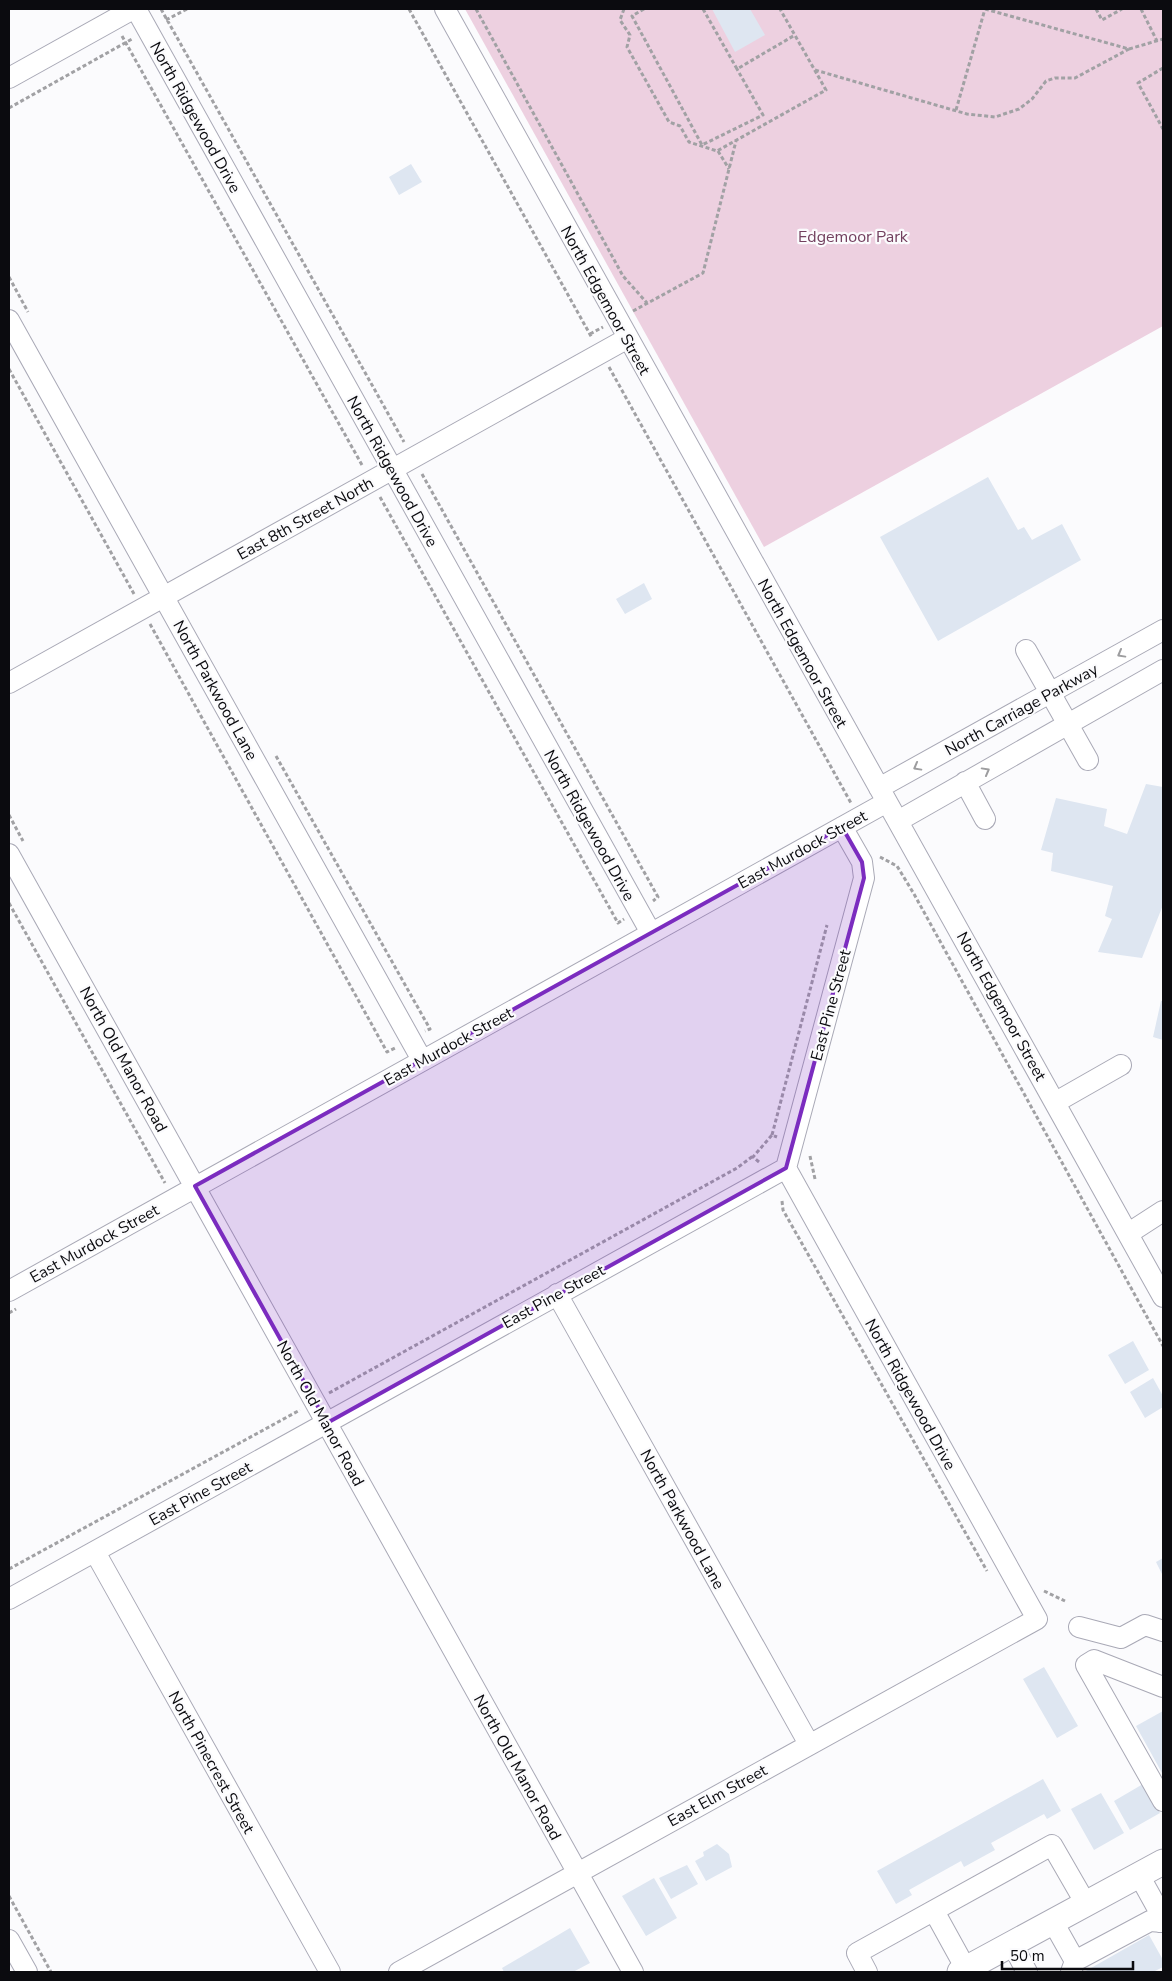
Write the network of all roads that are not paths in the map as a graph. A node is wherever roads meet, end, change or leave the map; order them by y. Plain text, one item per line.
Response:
1 (135, 9) edge
2 (445, 9) edge
3 (9, 78) edge
4 (9, 320) edge
5 (628, 338) junction
6 (392, 469) junction
7 (164, 597) junction
8 (1163, 630) edge
9 (1026, 650) dead end
10 (1163, 670) edge
11 (9, 683) edge
12 (1050, 693) junction
13 (1068, 724) junction
14 (1088, 760) dead end
15 (965, 782) junction
16 (883, 795) junction
17 (986, 819) dead end
18 (898, 821) junction
19 (851, 822) junction
20 (9, 854) edge
21 (651, 933) junction
22 (422, 1060) junction
23 (1121, 1065) dead end
24 (1056, 1102) junction
25 (786, 1168) junction
26 (195, 1186) junction
27 (1163, 1211) edge
28 (1129, 1233) junction
29 (9, 1291) edge
30 (557, 1294) junction
31 (1163, 1297) edge
32 (327, 1423) junction
33 (95, 1552) junction
34 (9, 1599) edge
35 (1037, 1618) joint
36 (1079, 1627) dead end
37 (1163, 1632) edge
38 (1121, 1638) junction
39 (1112, 1667) junction
40 (1163, 1688) edge
41 (809, 1744) junction
42 (1163, 1801) edge
43 (1163, 1862) edge
44 (577, 1873) junction
45 (1139, 1875) junction
46 (1086, 1904) junction
47 (934, 1911) junction
48 (1053, 1922) junction
49 (1161, 1922) edge
50 (9, 1940) edge
51 (1012, 1944) junction
52 (1073, 1967) edge
53 (963, 1971) edge
54 (27, 1972) edge
55 (330, 1972) edge
56 (398, 1972) edge
57 (632, 1972) edge
58 (867, 1972) edge
59 (1028, 1972) edge

1 - 3 street
1 - 6 street, North Ridgewood Drive
2 - 5 street, North Edgemoor Street
4 - 7 street, North Parkwood Lane
5 - 6 street, East 8th Street North
5 - 16 street, North Edgemoor Street
6 - 7 street, East 8th Street North
6 - 21 street, North Ridgewood Drive
7 - 11 street, East 8th Street North
7 - 22 street, North Parkwood Lane
8 -> 12 street, North Carriage Parkway
9 - 12 street
10 - 13 street
12 - 13 street
12 -> 16 street, North Carriage Parkway
13 - 14 street
15 -> 13 street
15 - 17 street
15 - 18 street
16 - 18 street, North Edgemoor Street
16 - 19 street, East Murdock Street
18 - 24 street, North Edgemoor Street
19 - 21 street, East Murdock Street
19 - 25 street, East Pine Street
20 - 26 street, North Old Manor Road
21 - 22 street, East Murdock Street
22 - 26 street, East Murdock Street
23 - 24 street
24 - 28 street, North Edgemoor Street
25 - 30 street, East Pine Street
25 - 35 street, North Ridgewood Drive
26 - 29 street, East Murdock Street
26 - 32 street, North Old Manor Road
27 - 28 street
28 - 31 street, North Edgemoor Street
30 - 32 street, East Pine Street
30 - 41 street, North Parkwood Lane
32 - 33 street, East Pine Street
32 - 44 street, North Old Manor Road
33 - 34 street, East Pine Street
33 - 55 street, North Pinecrest Street
35 - 41 street, East Elm Street
36 - 38 street
37 - 38 street
38 - 39 street
39 - 40 street
39 - 42 street
41 - 44 street, East Elm Street
43 - 45 main road
44 - 56 street, East Elm Street
44 - 57 street, North Old Manor Road
45 - 46 main road
45 - 49 street
46 - 47 street
46 - 48 main road
47 - 53 street
47 - 58 street
48 - 51 main road
48 - 52 street
49 - 52 street
50 - 54 street
51 - 53 main road
51 - 59 street

